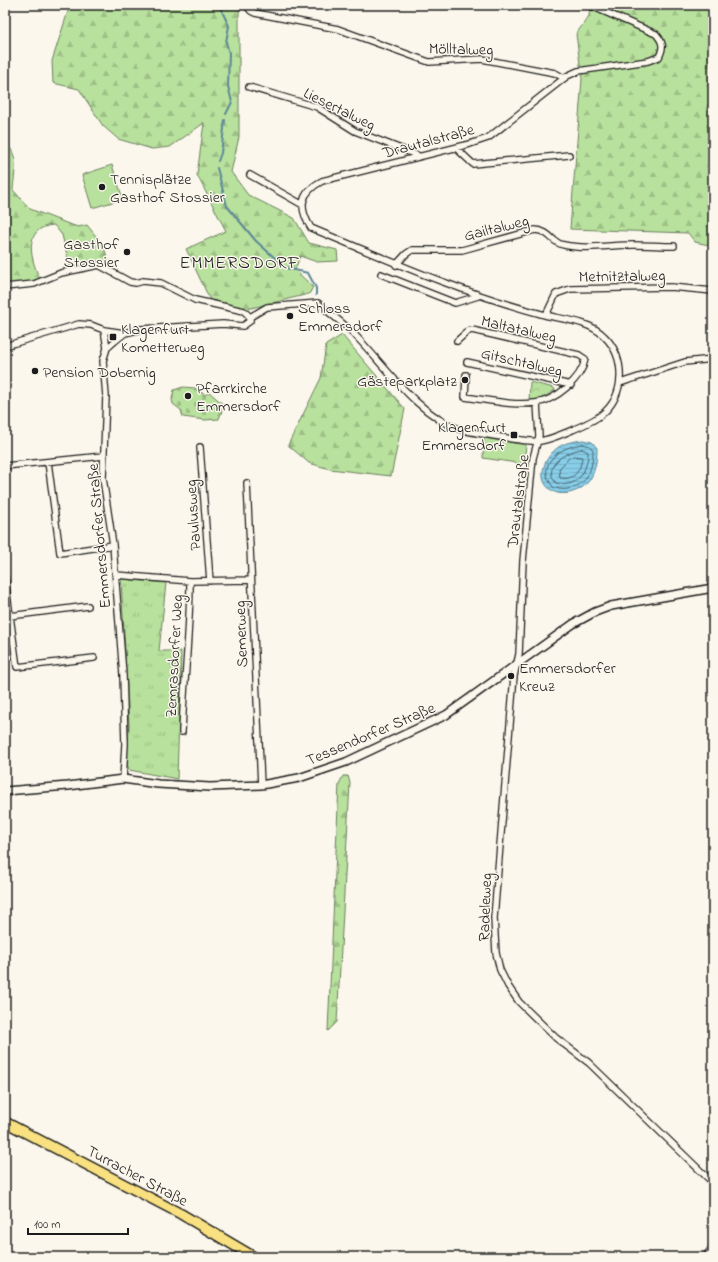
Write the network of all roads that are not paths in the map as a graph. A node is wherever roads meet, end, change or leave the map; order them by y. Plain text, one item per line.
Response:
1 (246, 5) edge
2 (589, 5) edge
3 (564, 78) junction
4 (249, 87) dead end
5 (456, 148) junction
6 (569, 155) dead end
7 (419, 156) junction
8 (250, 175) dead end
9 (303, 206) junction
10 (674, 246) dead end
11 (396, 265) junction
12 (381, 274) dead end
13 (5, 287) edge
14 (713, 291) edge
15 (478, 296) junction
16 (546, 315) junction
17 (250, 317) junction
18 (104, 330) junction
19 (125, 333) junction
20 (457, 341) dead end
21 (5, 346) edge
22 (107, 348) junction
23 (713, 359) edge
24 (467, 362) dead end
25 (466, 375) dead end
26 (620, 382) junction
27 (571, 385) junction
28 (537, 404) junction
29 (538, 442) junction
30 (200, 447) dead end
31 (104, 456) junction
32 (48, 462) junction
33 (5, 466) edge
34 (247, 483) dead end
35 (113, 544) junction
36 (116, 575) junction
37 (5, 578) edge
38 (251, 580) junction
39 (190, 581) junction
40 (210, 582) junction
41 (713, 588) edge
42 (88, 606) dead end
43 (10, 616) junction
44 (94, 658) dead end
45 (518, 663) junction
46 (182, 732) dead end
47 (123, 779) junction
48 (261, 785) junction
49 (5, 791) edge
50 (5, 1122) edge
51 (713, 1183) edge
52 (713, 1247) edge
53 (254, 1257) edge
54 (705, 1257) edge

1 - 3 street, Mölltalweg
2 - 3 street, Drautalstraße
3 - 5 street, Drautalstraße
4 - 7 street, Liesertalweg
5 - 6 street
5 - 7 street, Drautalstraße
7 - 9 street, Drautalstraße
8 - 9 street
9 - 11 street, Drautalstraße
10 - 11 street, Gailtalweg
11 - 15 street, Drautalstraße
12 - 15 street
13 - 17 street
14 - 16 street, Metnitztalweg
15 - 16 street, Drautalstraße
16 - 26 street, Drautalstraße
17 - 19 street
17 - 29 street
18 - 19 street
18 - 21 street
18 - 22 street
19 - 22 street
20 - 27 street, Maltatalweg
22 - 31 street, Emmersdorfer Straße
23 - 26 street
24 - 27 street, Gitschtalweg
25 - 28 street
26 - 29 street, Drautalstraße
27 - 28 street
28 - 29 street
29 - 45 street, Drautalstraße
30 - 40 street, Paulusweg
31 - 32 street
31 - 35 street, Emmersdorfer Straße
32 - 33 street
32 - 35 street
34 - 38 street, Semerweg
35 - 36 street, Emmersdorfer Straße
36 - 39 street
36 - 47 street, Emmersdorfer Straße
37 - 43 street
38 - 40 street
38 - 48 street, Semerweg
39 - 40 street
39 - 46 street, Zemrasdorfer Weg
41 - 45 street, Tessendorfer Straße
42 - 43 street
43 - 44 street
45 - 48 street, Tessendorfer Straße
45 - 51 street, Radeleweg
47 - 48 street, Tessendorfer Straße
47 - 49 street, Tessendorfer Straße
50 - 53 main road, Turracher Straße
52 - 54 street

